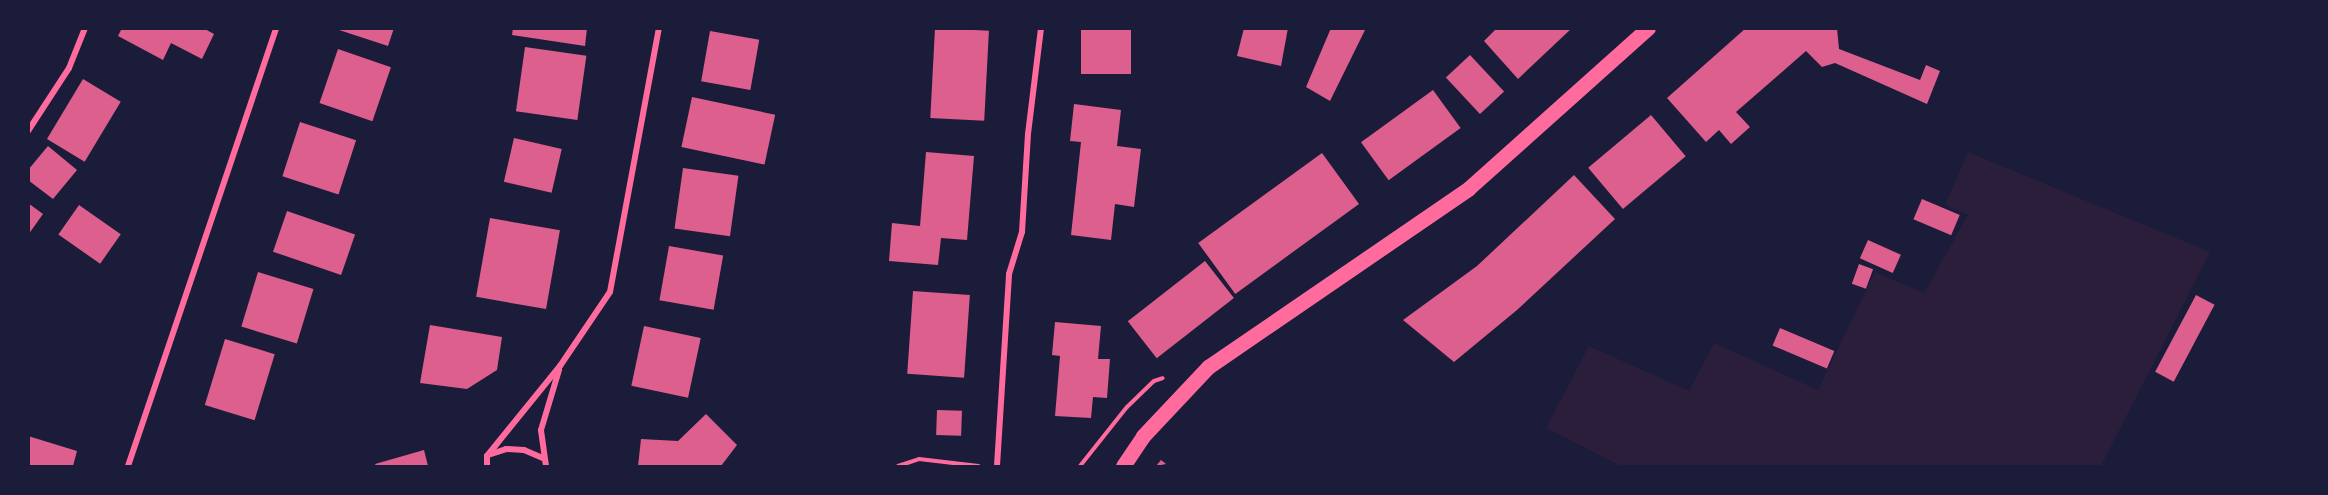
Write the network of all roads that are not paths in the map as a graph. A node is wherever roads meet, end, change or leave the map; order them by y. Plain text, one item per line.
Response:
1 (85, 28) edge
2 (276, 28) edge
3 (659, 28) edge
4 (1041, 28) edge
5 (1648, 28) edge
6 (28, 131) edge
7 (560, 366) junction
8 (487, 456) junction
9 (543, 458) junction
10 (128, 466) edge
11 (487, 466) edge
12 (546, 466) edge
13 (997, 466) edge
14 (1123, 466) edge

1 - 6 street
2 - 10 street
3 - 7 street
4 - 13 street
5 - 14 main road
7 - 8 street
7 - 9 street
8 - 9 street
8 - 11 street
9 - 12 street

